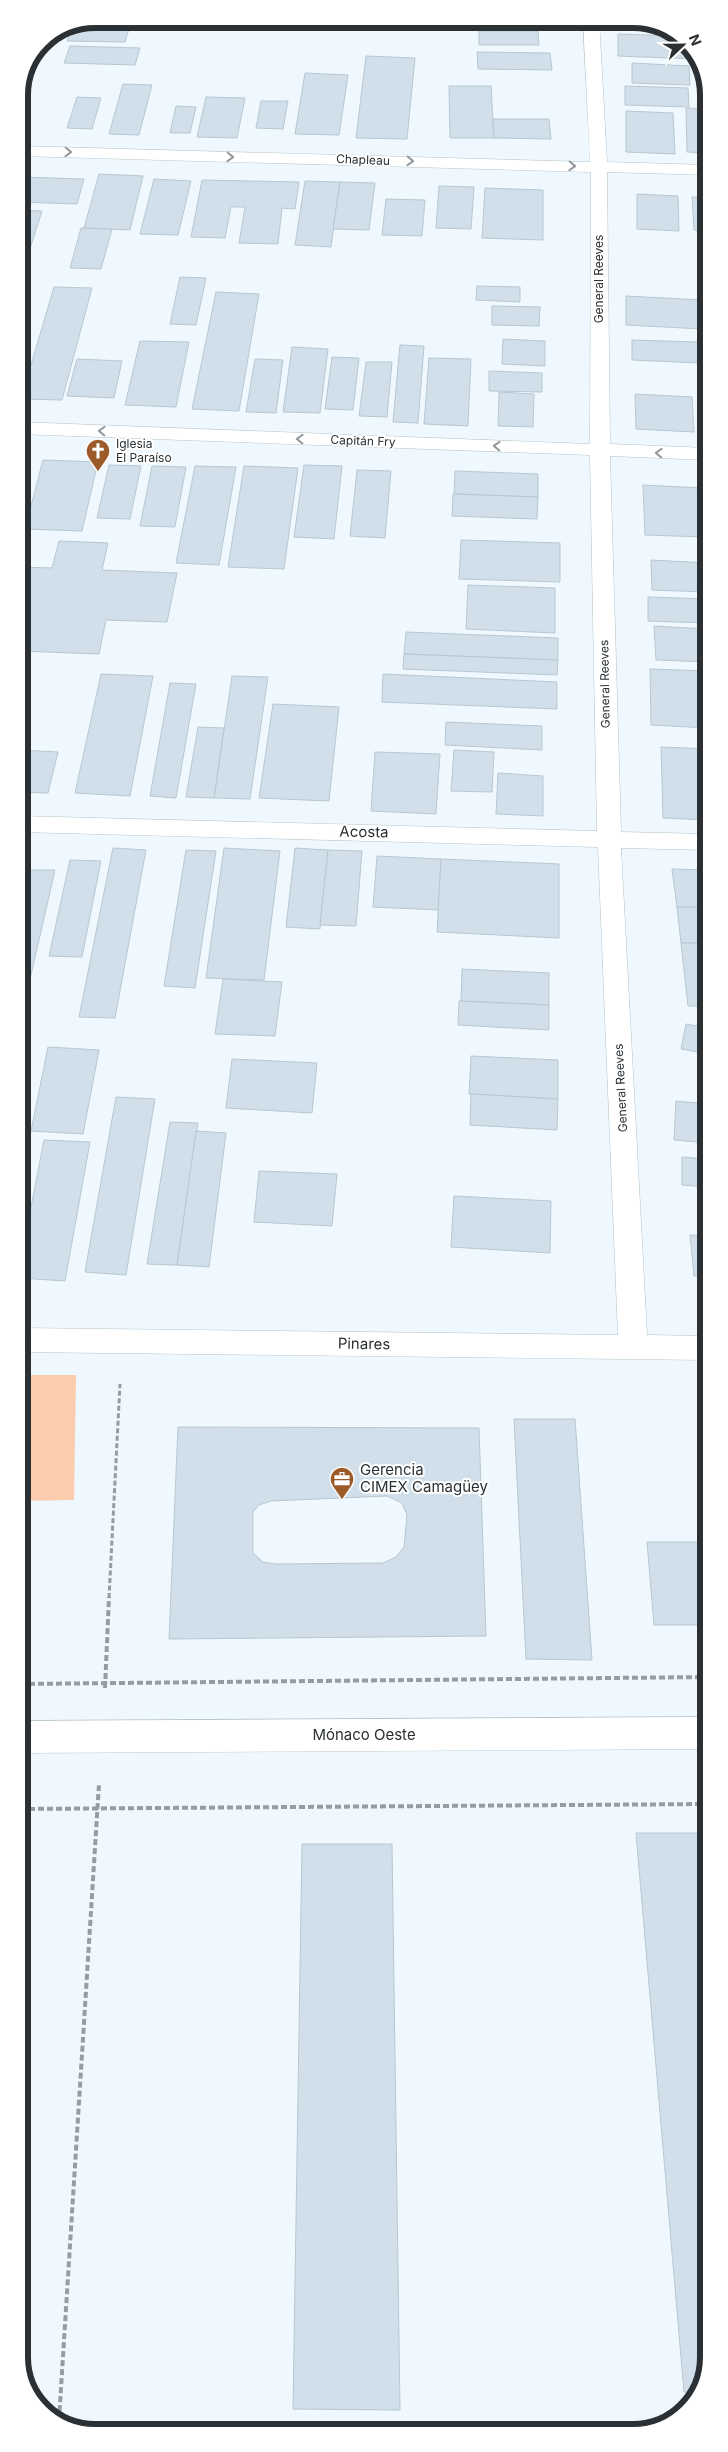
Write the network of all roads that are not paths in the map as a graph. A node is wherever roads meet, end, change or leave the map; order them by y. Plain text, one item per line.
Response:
1 (592, 28) edge
2 (28, 151) edge
3 (599, 166) junction
4 (700, 170) edge
5 (28, 428) edge
6 (600, 450) junction
7 (700, 454) edge
8 (28, 824) edge
9 (609, 838) junction
10 (700, 842) edge
11 (28, 1340) edge
12 (633, 1347) junction
13 (700, 1348) edge
14 (700, 1733) edge
15 (28, 1738) edge

1 - 3 street, General Reeves
2 -> 3 street, Chapleau
3 - 4 street, Chapleau
3 - 6 street, General Reeves
6 -> 5 street, Capitán Fry
7 -> 6 street, Capitán Fry
6 - 9 street, General Reeves
8 - 9 street, Acosta
9 - 10 street, Acosta
9 - 12 street, General Reeves
11 - 12 street, Pinares
12 - 13 street, Pinares
14 - 15 street, Mónaco Oeste

